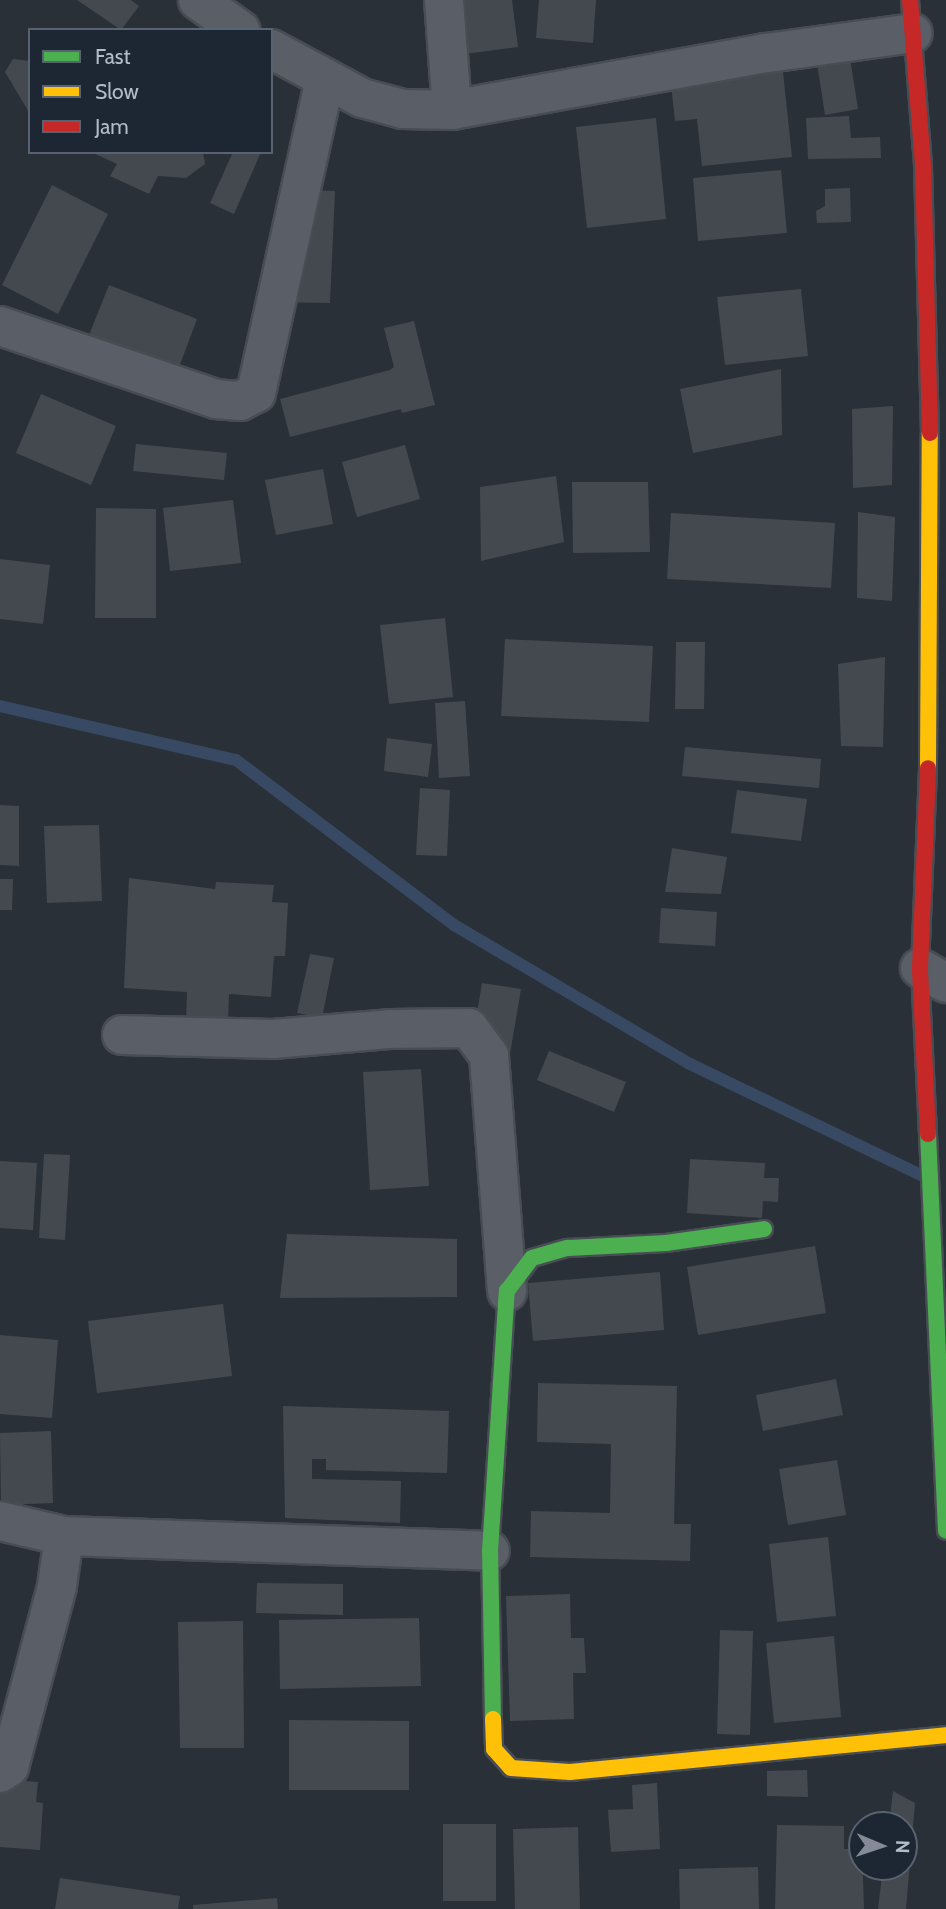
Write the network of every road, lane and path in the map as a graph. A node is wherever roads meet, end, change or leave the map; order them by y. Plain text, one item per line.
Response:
1 (198, 0) edge
2 (444, 0) edge
3 (911, 16) edge
4 (237, 28) edge
5 (273, 50) edge
6 (325, 78) junction
7 (452, 110) junction
8 (0, 326) edge
9 (935, 870) edge
10 (933, 976) edge
11 (122, 1035) dead end
12 (764, 1229) dead end
13 (508, 1291) junction
14 (0, 1521) edge
15 (946, 1531) edge
16 (64, 1536) junction
17 (490, 1551) junction
18 (946, 1735) edge
19 (0, 1773) edge

1 - 4 street
2 - 7 street
3 - 7 street
3 - 9 main road
5 - 6 street
6 - 7 street
6 - 8 street
9 - 10 main road
10 - 15 main road
11 - 13 street
12 - 13 main road
13 - 17 main road
14 - 16 street
16 - 17 street
16 - 19 street
17 - 18 main road

